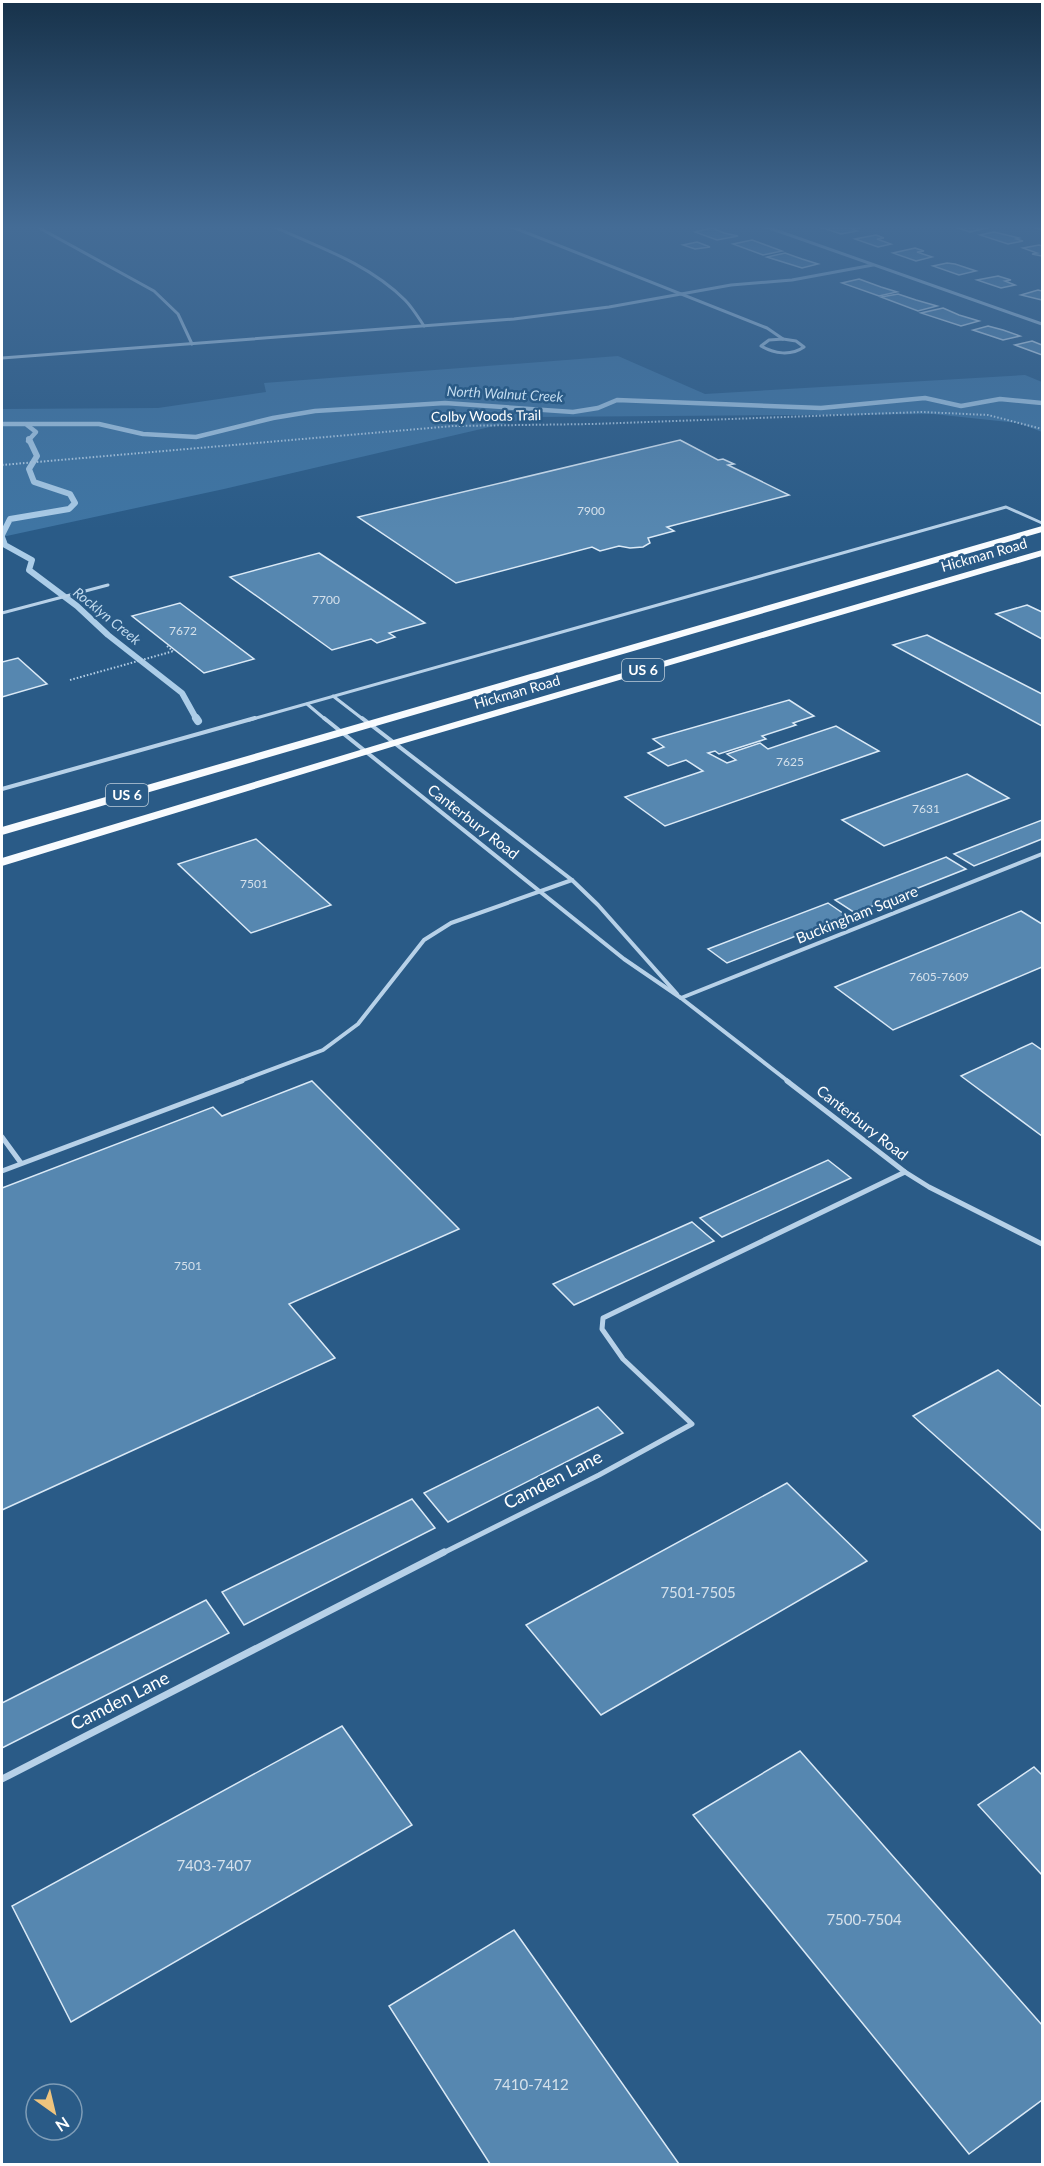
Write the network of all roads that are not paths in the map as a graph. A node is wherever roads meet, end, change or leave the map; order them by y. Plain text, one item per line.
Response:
1 (185, 326) edge
2 (423, 326) edge
3 (762, 326) edge
4 (783, 339) junction
5 (192, 344) junction
6 (2, 358) edge
7 (1042, 523) edge
8 (1042, 529) edge
9 (1042, 553) edge
10 (108, 585) dead end
11 (2, 613) edge
12 (333, 696) junction
13 (308, 704) junction
14 (370, 724) junction
15 (342, 732) junction
16 (394, 743) junction
17 (365, 752) junction
18 (2, 789) edge
19 (2, 831) edge
20 (1042, 854) edge
21 (2, 862) edge
22 (572, 880) junction
23 (541, 891) junction
24 (681, 998) junction
25 (2, 1137) edge
26 (21, 1163) junction
27 (2, 1170) edge
28 (905, 1172) junction
29 (1042, 1244) edge
30 (2, 1779) edge

1 - 5 street
2 - 5 street
3 - 4 street
4 - 4 street
5 - 6 street
7 - 12 lane
8 - 14 main road, Hickman Road / US 6
9 - 16 main road, Hickman Road / US 6
10 - 11 lane
12 - 13 lane
12 - 14 lane, Canterbury Road
13 - 15 lane, Canterbury Road
13 - 18 lane
14 - 15 main road, Hickman Road / US 6
14 - 16 lane, Canterbury Road
15 - 17 lane, Canterbury Road
15 - 19 main road, Hickman Road / US 6
16 - 17 main road, Hickman Road / US 6
16 - 22 lane, Canterbury Road
17 - 21 main road, Hickman Road / US 6
17 - 23 lane, Canterbury Road
20 - 24 lane, Buckingham Square
22 - 23 lane
22 - 24 lane, Canterbury Road
23 - 24 lane, Canterbury Road
23 - 26 lane
24 - 28 lane, Canterbury Road
25 - 26 lane
26 - 27 lane
28 - 29 lane, Canterbury Road
28 - 30 lane, Camden Lane

